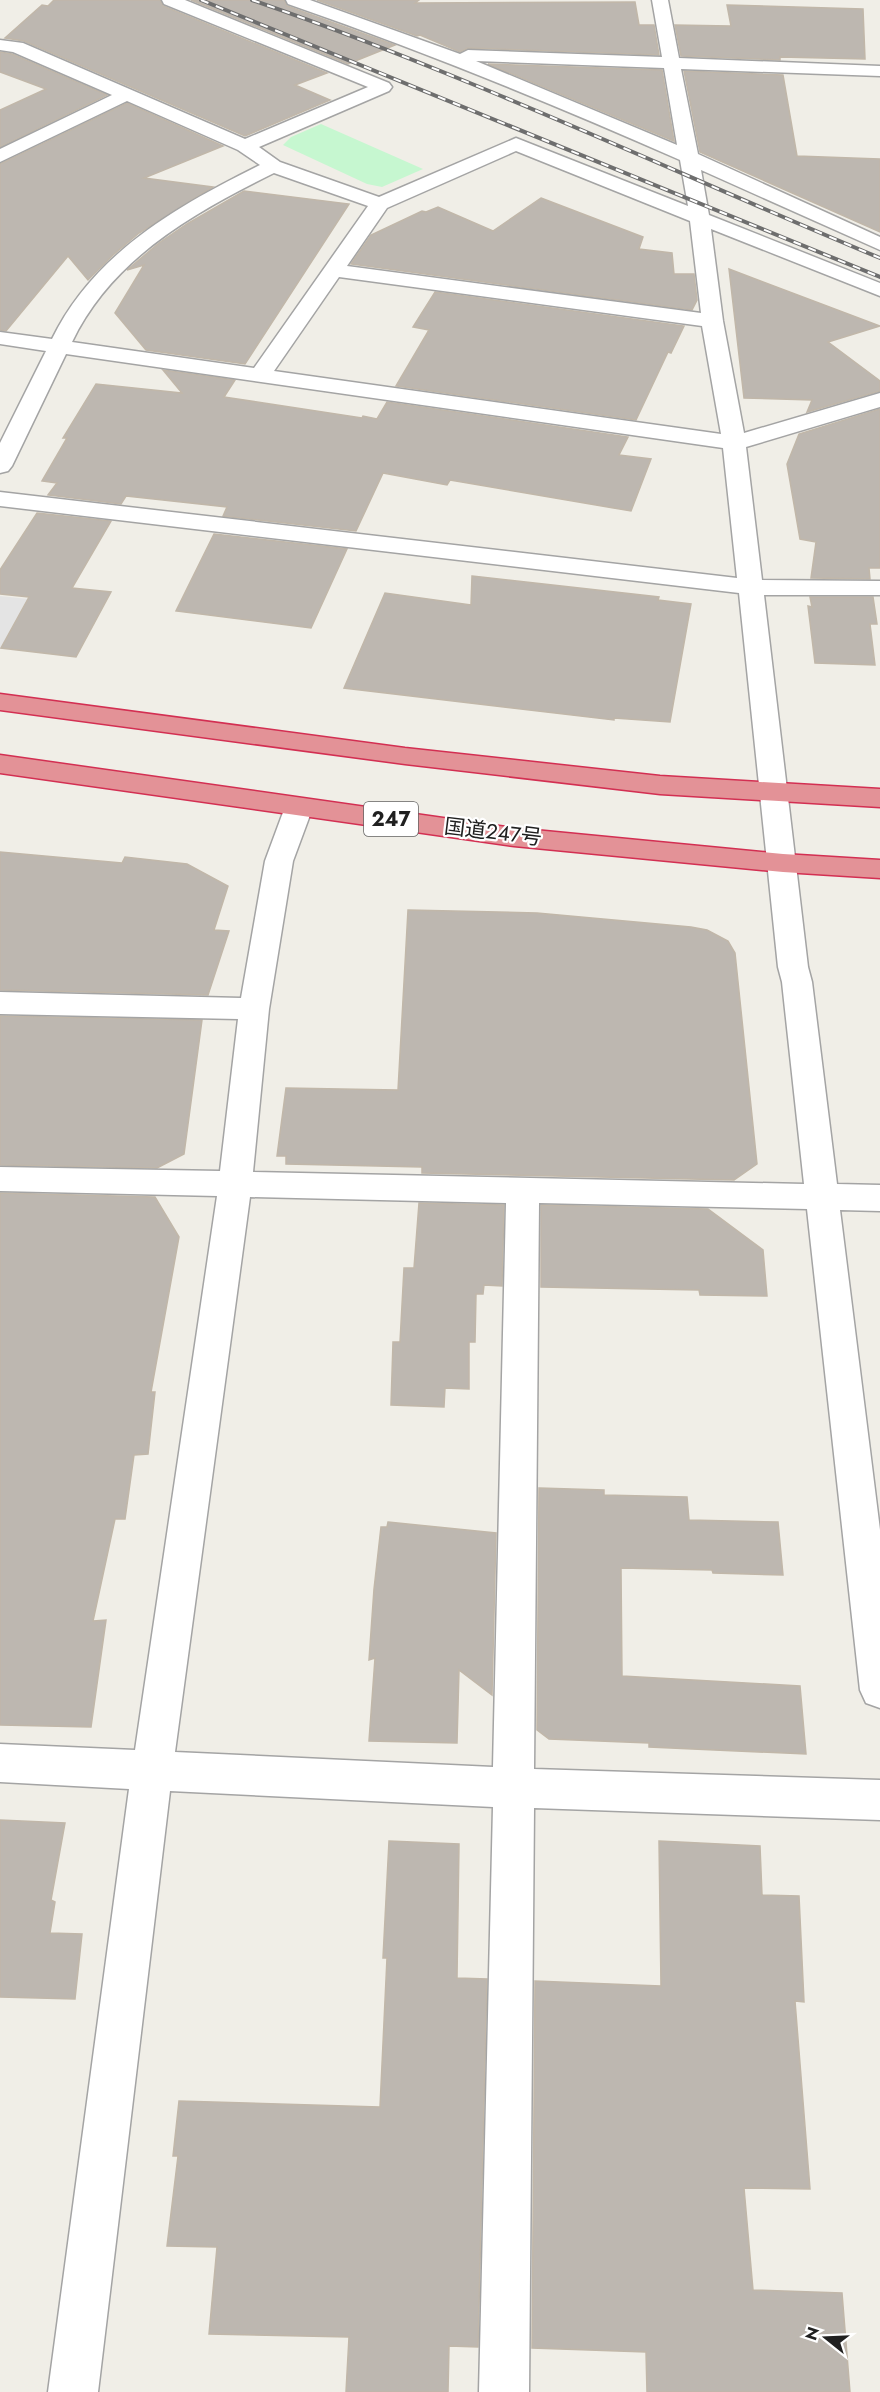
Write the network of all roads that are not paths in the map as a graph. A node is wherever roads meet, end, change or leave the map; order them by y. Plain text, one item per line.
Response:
1 (170, 0) edge
2 (294, 0) edge
3 (660, 0) edge
4 (369, 7) dead end
5 (356, 20) junction
6 (0, 45) edge
7 (448, 55) junction
8 (671, 62) junction
9 (880, 71) edge
10 (125, 95) junction
11 (245, 146) junction
12 (0, 156) edge
13 (688, 157) junction
14 (273, 166) junction
15 (380, 204) junction
16 (700, 218) junction
17 (880, 244) edge
18 (335, 270) junction
19 (880, 290) edge
20 (712, 321) junction
21 (0, 338) edge
22 (57, 347) junction
23 (261, 374) junction
24 (880, 400) edge
25 (734, 443) junction
26 (0, 466) edge
27 (0, 499) edge
28 (751, 587) junction
29 (880, 588) edge
30 (0, 702) edge
31 (0, 764) edge
32 (774, 792) junction
33 (880, 798) edge
34 (299, 807) junction
35 (783, 863) junction
36 (880, 870) edge
37 (0, 1003) edge
38 (254, 1009) junction
39 (0, 1179) edge
40 (235, 1184) junction
41 (523, 1190) junction
42 (822, 1197) junction
43 (880, 1198) edge
44 (880, 1690) edge
45 (0, 1763) edge
46 (152, 1770) junction
47 (514, 1788) junction
48 (880, 1800) edge
49 (73, 2392) edge
50 (504, 2392) edge

1 - 11 street
2 - 5 street
3 - 8 street
4 - 5 street
5 - 7 street
6 - 10 street
7 - 8 street
7 - 13 street
8 - 9 street
8 - 13 street
10 - 11 street
10 - 12 street
11 - 14 street
13 - 16 street
13 - 17 street
14 - 15 street
14 - 22 street
15 - 16 street
15 - 18 street
16 - 19 street
16 - 20 street
18 - 20 street
18 - 23 street
20 - 25 street
21 - 22 street
22 - 23 street
22 - 26 street
23 - 25 street
24 - 25 street
25 - 28 street
27 - 28 street
28 - 29 street
28 - 32 street
30 - 32 highway
31 - 34 highway, 国道247号 / 247
32 - 33 highway
32 - 35 street
34 - 35 highway, 国道247号 / 247
34 - 38 street
35 - 36 highway, 国道247号 / 247
35 - 42 street
37 - 38 street
38 - 40 street
39 - 40 street
40 - 41 street
40 - 46 street
41 - 42 street
41 - 47 street
42 - 43 street
42 - 44 street
45 - 46 street
46 - 47 street
46 - 49 street
47 - 48 street
47 - 50 street

